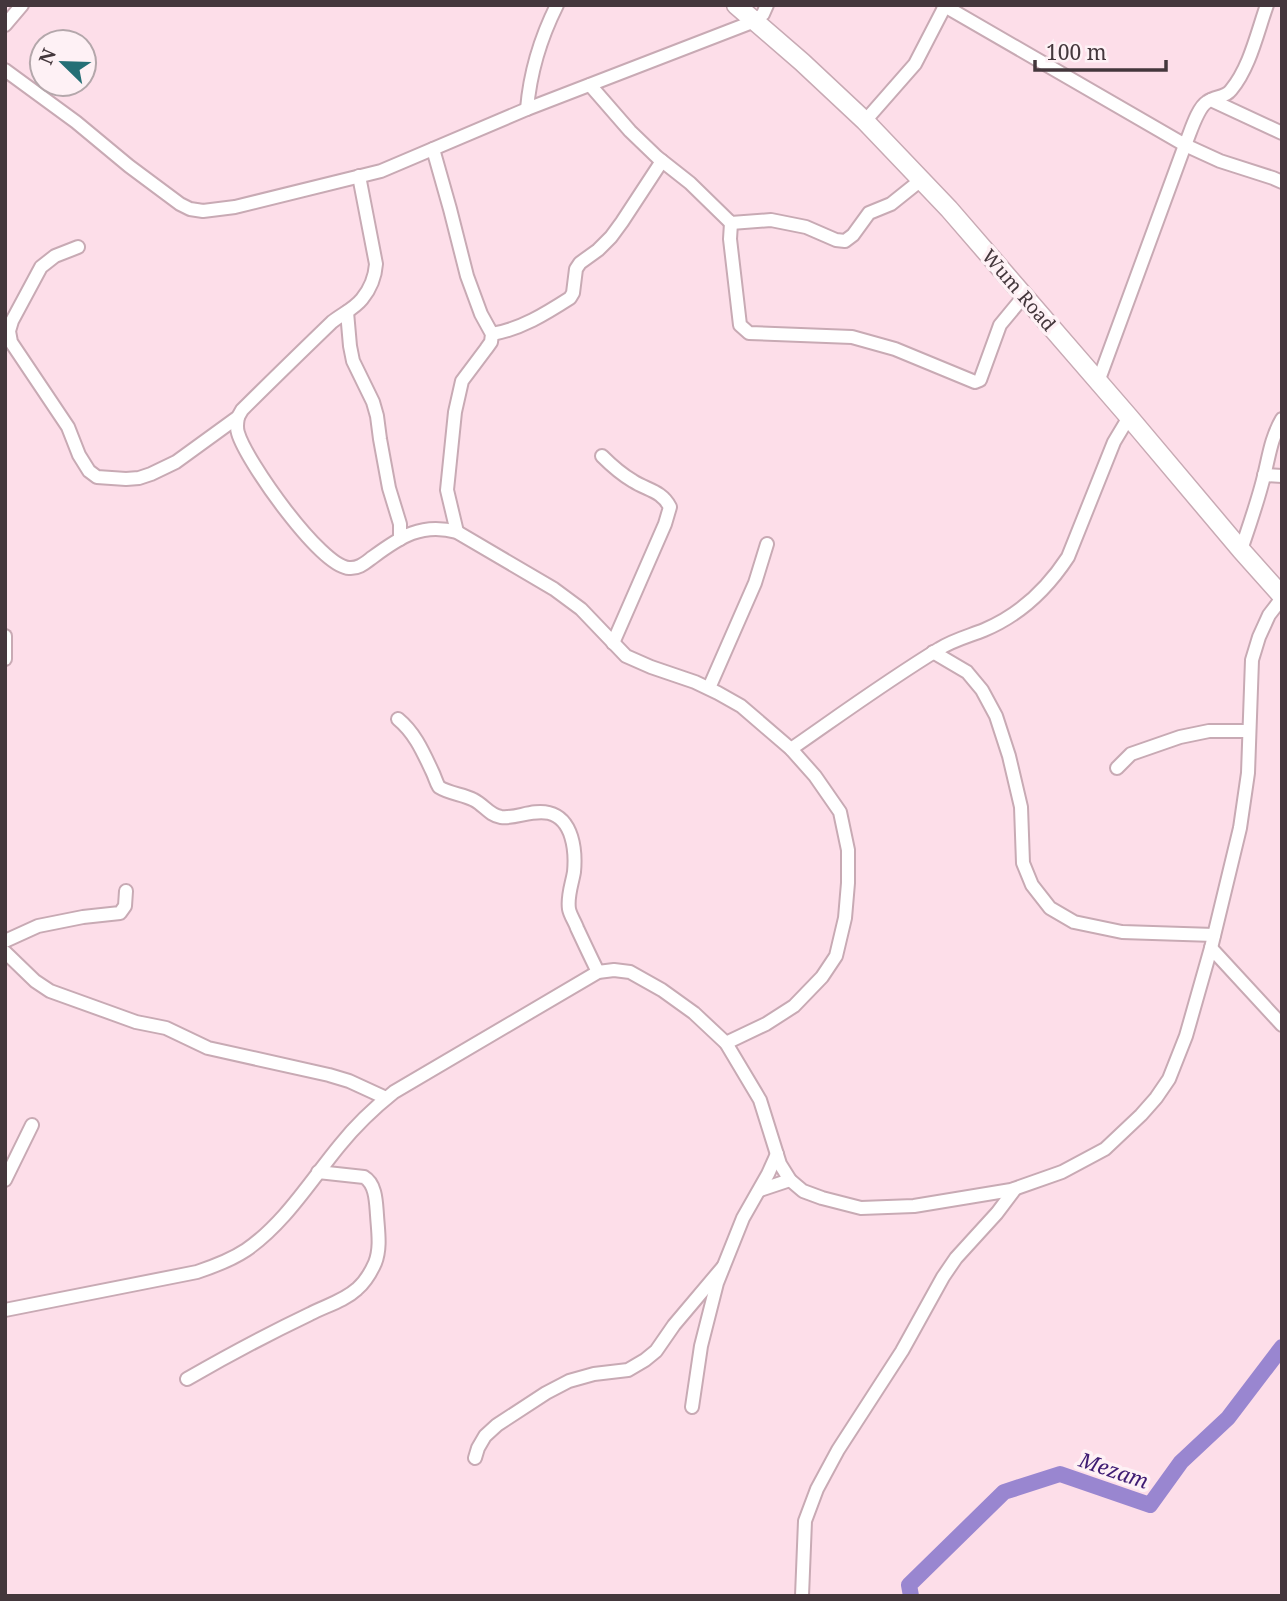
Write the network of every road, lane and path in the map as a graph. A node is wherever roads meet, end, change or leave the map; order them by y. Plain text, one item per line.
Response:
1 (22, 5) edge
2 (557, 5) edge
3 (736, 5) edge
4 (767, 5) edge
5 (1267, 5) edge
6 (944, 6) edge
7 (755, 21) junction
8 (5, 24) edge
9 (5, 70) edge
10 (590, 85) junction
11 (1211, 100) junction
12 (527, 109) junction
13 (865, 121) junction
14 (1282, 132) edge
15 (1185, 145) junction
16 (433, 149) junction
17 (662, 161) junction
18 (359, 176) junction
19 (921, 180) junction
20 (1282, 182) edge
21 (731, 223) junction
22 (78, 247) dead end
23 (1024, 296) junction
24 (347, 312) junction
25 (492, 334) junction
26 (1098, 382) junction
27 (1129, 416) junction
28 (238, 417) junction
29 (1282, 419) edge
30 (602, 456) dead end
31 (1264, 475) junction
32 (1282, 476) edge
33 (457, 531) junction
34 (403, 533) junction
35 (767, 544) dead end
36 (1241, 550) junction
37 (1282, 597) edge
38 (5, 636) edge
39 (613, 643) junction
40 (933, 652) junction
41 (5, 659) edge
42 (709, 688) junction
43 (398, 719) dead end
44 (1249, 731) junction
45 (792, 749) junction
46 (1117, 768) dead end
47 (126, 891) dead end
48 (5, 942) edge
49 (1212, 942) junction
50 (5, 953) edge
51 (598, 972) junction
52 (1282, 1025) edge
53 (726, 1044) junction
54 (386, 1098) junction
55 (32, 1125) dead end
56 (11, 1153) edge
57 (777, 1154) junction
58 (318, 1172) junction
59 (5, 1180) edge
60 (790, 1180) junction
61 (760, 1189) junction
62 (1014, 1189) junction
63 (723, 1268) junction
64 (5, 1310) edge
65 (187, 1379) dead end
66 (692, 1407) dead end
67 (475, 1458) dead end
68 (802, 1596) edge

1 - 8 street
2 - 12 street
3 - 7 highway, Wum Road
4 - 7 street
5 - 11 street
6 - 13 street
6 - 15 street
7 - 10 street
7 - 13 highway, Wum Road
9 - 18 street
10 - 12 street
10 - 17 street
11 - 14 street
11 - 15 street
12 - 16 street
13 - 19 highway, Wum Road
15 - 20 street
15 - 26 street
16 - 18 street
16 - 25 street
17 - 21 street
17 - 25 street
18 - 24 street
19 - 21 street
19 - 23 highway, Wum Road
21 - 23 street
22 - 28 street
23 - 26 highway, Wum Road
24 - 28 street
24 - 34 street
25 - 33 street
26 - 27 highway, Wum Road
27 - 36 highway, Wum Road
27 - 40 street
28 - 34 street
29 - 31 street
30 - 39 street
31 - 32 street
31 - 36 street
33 - 34 street
33 - 39 street
35 - 42 street
36 - 37 highway, Wum Road
37 - 44 street
38 - 41 street
39 - 42 street
40 - 45 street
40 - 49 street
42 - 45 street
43 - 51 street
44 - 46 street
44 - 49 street
45 - 53 street
47 - 48 street
49 - 52 street
49 - 62 street
50 - 54 street
51 - 53 street
51 - 54 street
53 - 57 street
54 - 58 street
55 - 56 street
56 - 59 street
57 - 60 street
57 - 61 street
58 - 64 street
58 - 65 street
60 - 61 street
60 - 62 street
61 - 63 street
62 - 68 street
63 - 66 street
63 - 67 street

